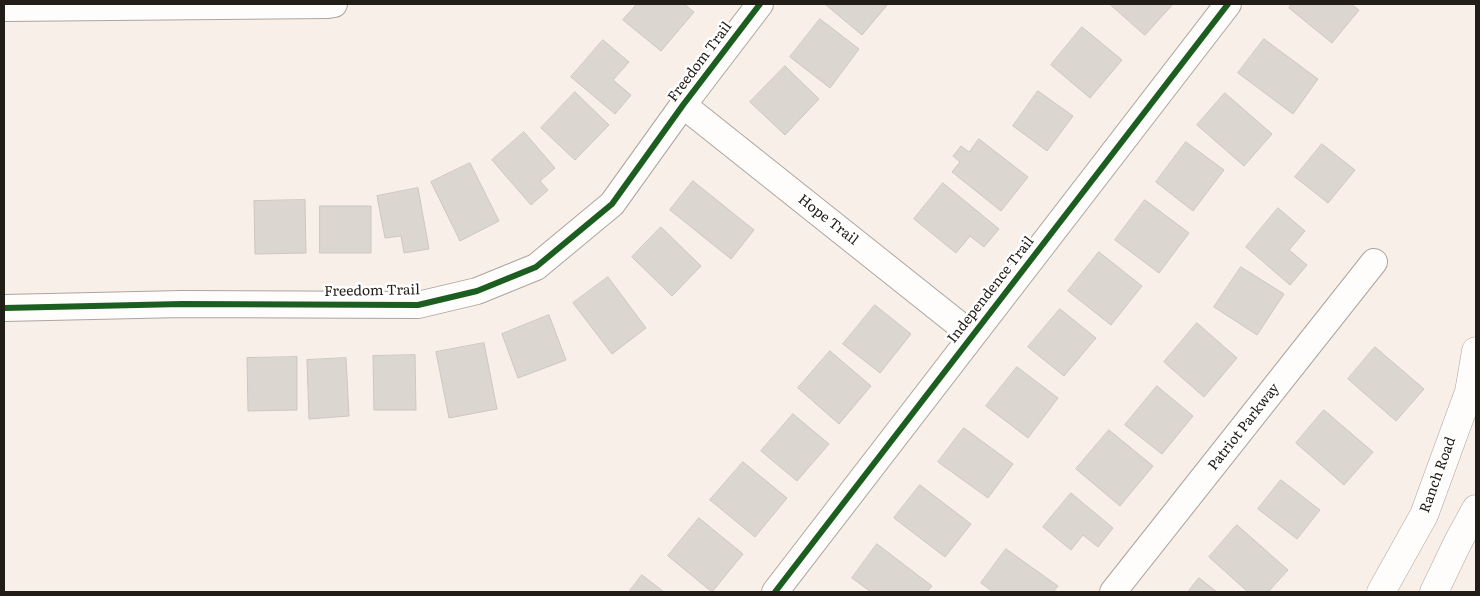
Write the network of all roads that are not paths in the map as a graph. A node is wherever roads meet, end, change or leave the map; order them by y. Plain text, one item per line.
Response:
1 (334, 4) edge
2 (760, 4) edge
3 (1228, 4) edge
4 (4, 8) edge
5 (682, 105) junction
6 (1374, 262) dead end
7 (4, 308) edge
8 (972, 335) junction
9 (1476, 351) edge
10 (1476, 509) edge
11 (783, 590) edge
12 (1113, 592) edge
13 (1381, 592) edge
14 (1434, 592) edge

1 - 4 street
2 - 5 street, Freedom Trail
3 - 8 street, Independence Trail
5 - 7 street, Freedom Trail
5 - 8 street, Hope Trail
6 - 12 street, Patriot Parkway
8 - 11 street, Independence Trail
9 - 13 street, Ranch Road
10 - 14 street

